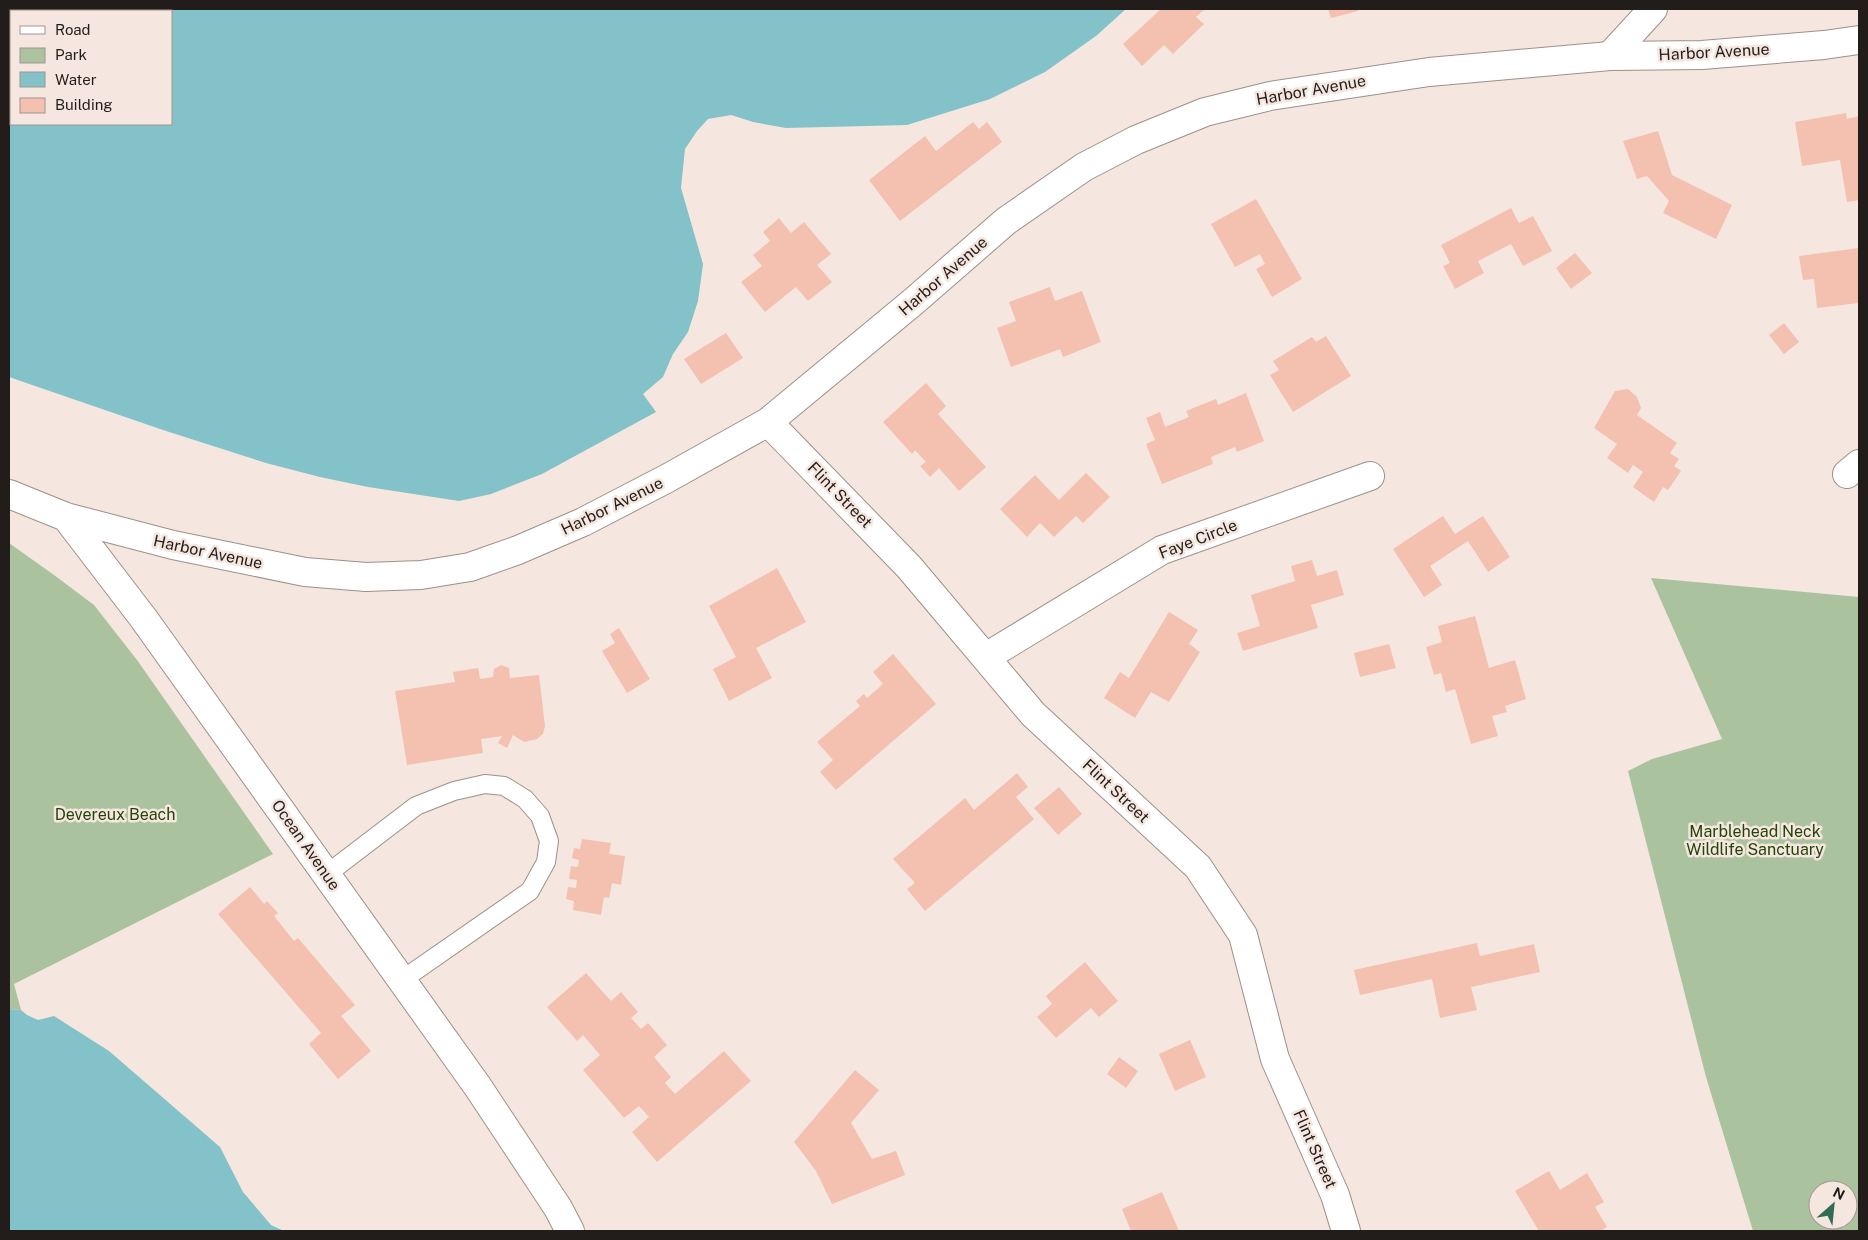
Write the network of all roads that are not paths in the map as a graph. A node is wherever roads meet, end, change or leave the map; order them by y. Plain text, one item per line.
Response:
1 (1653, 9) edge
2 (1859, 40) edge
3 (1610, 56) junction
4 (768, 422) junction
5 (1370, 476) dead end
6 (9, 494) edge
7 (66, 517) junction
8 (986, 657) junction
9 (327, 874) junction
10 (402, 980) junction
11 (570, 1231) edge
12 (1346, 1231) edge

1 - 3 main road
2 - 3 main road, Harbor Avenue
3 - 4 main road, Harbor Avenue
4 - 7 main road, Harbor Avenue
4 - 8 main road, Flint Street
5 - 8 main road, Faye Circle
6 - 7 main road
7 - 9 main road, Ocean Avenue
8 - 12 main road, Flint Street
9 - 10 main road, Ocean Avenue
9 - 10 lane
10 - 11 main road, Ocean Avenue

